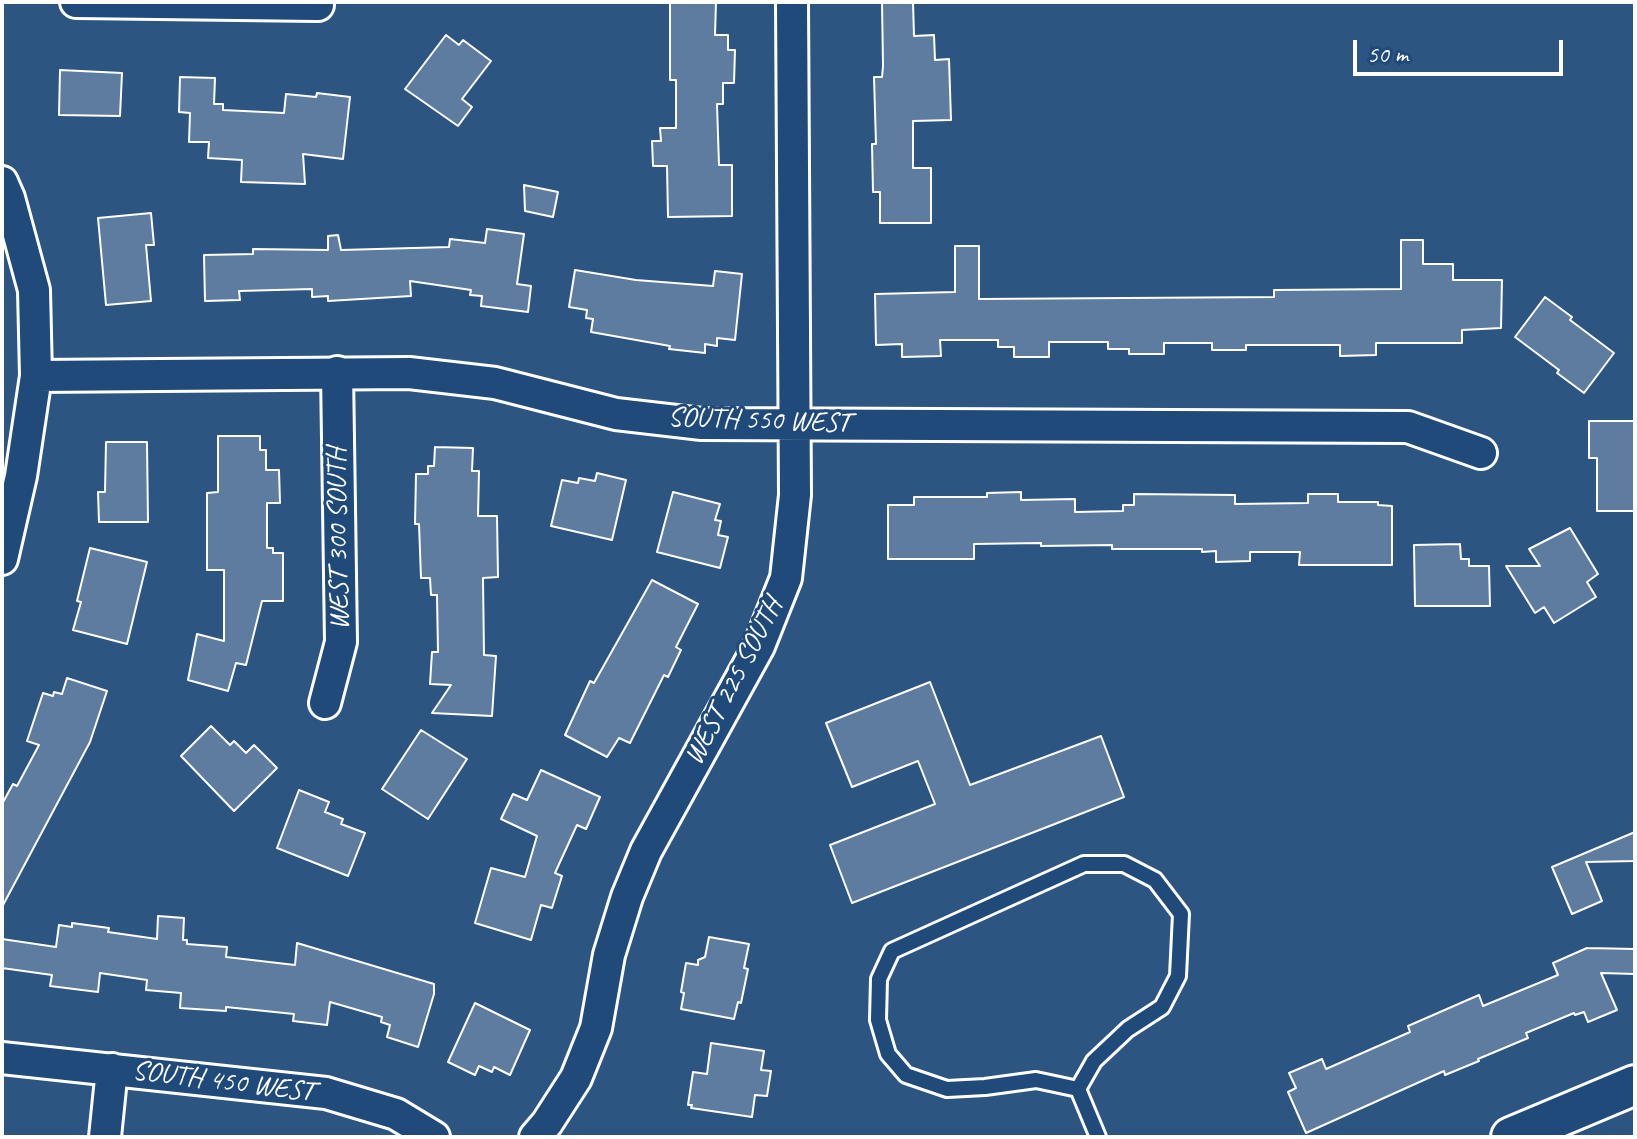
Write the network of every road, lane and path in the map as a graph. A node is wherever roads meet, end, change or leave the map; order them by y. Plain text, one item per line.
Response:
1 (76, 2) edge
2 (792, 2) edge
3 (318, 5) dead end
4 (2, 182) edge
5 (337, 372) junction
6 (36, 376) junction
7 (794, 424) junction
8 (1481, 453) dead end
9 (2, 559) edge
10 (325, 703) dead end
11 (2, 1058) edge
12 (112, 1069) junction
13 (1635, 1085) edge
14 (1078, 1089) junction
15 (105, 1137) edge
16 (434, 1137) edge
17 (535, 1137) edge
18 (1098, 1137) edge
19 (1511, 1137) edge

1 - 3 street
2 - 7 street, WEST 225 SOUTH
4 - 6 street
5 - 6 street, SOUTH 550 WEST
5 - 7 street, SOUTH 550 WEST
5 - 10 street, WEST 300 SOUTH
6 - 9 street
7 - 8 street, SOUTH 550 WEST
7 - 17 street, WEST 225 SOUTH
11 - 12 street, SOUTH 450 WEST
12 - 15 street
12 - 16 street, SOUTH 450 WEST
13 - 19 street
14 - 14 lane
14 - 18 lane

